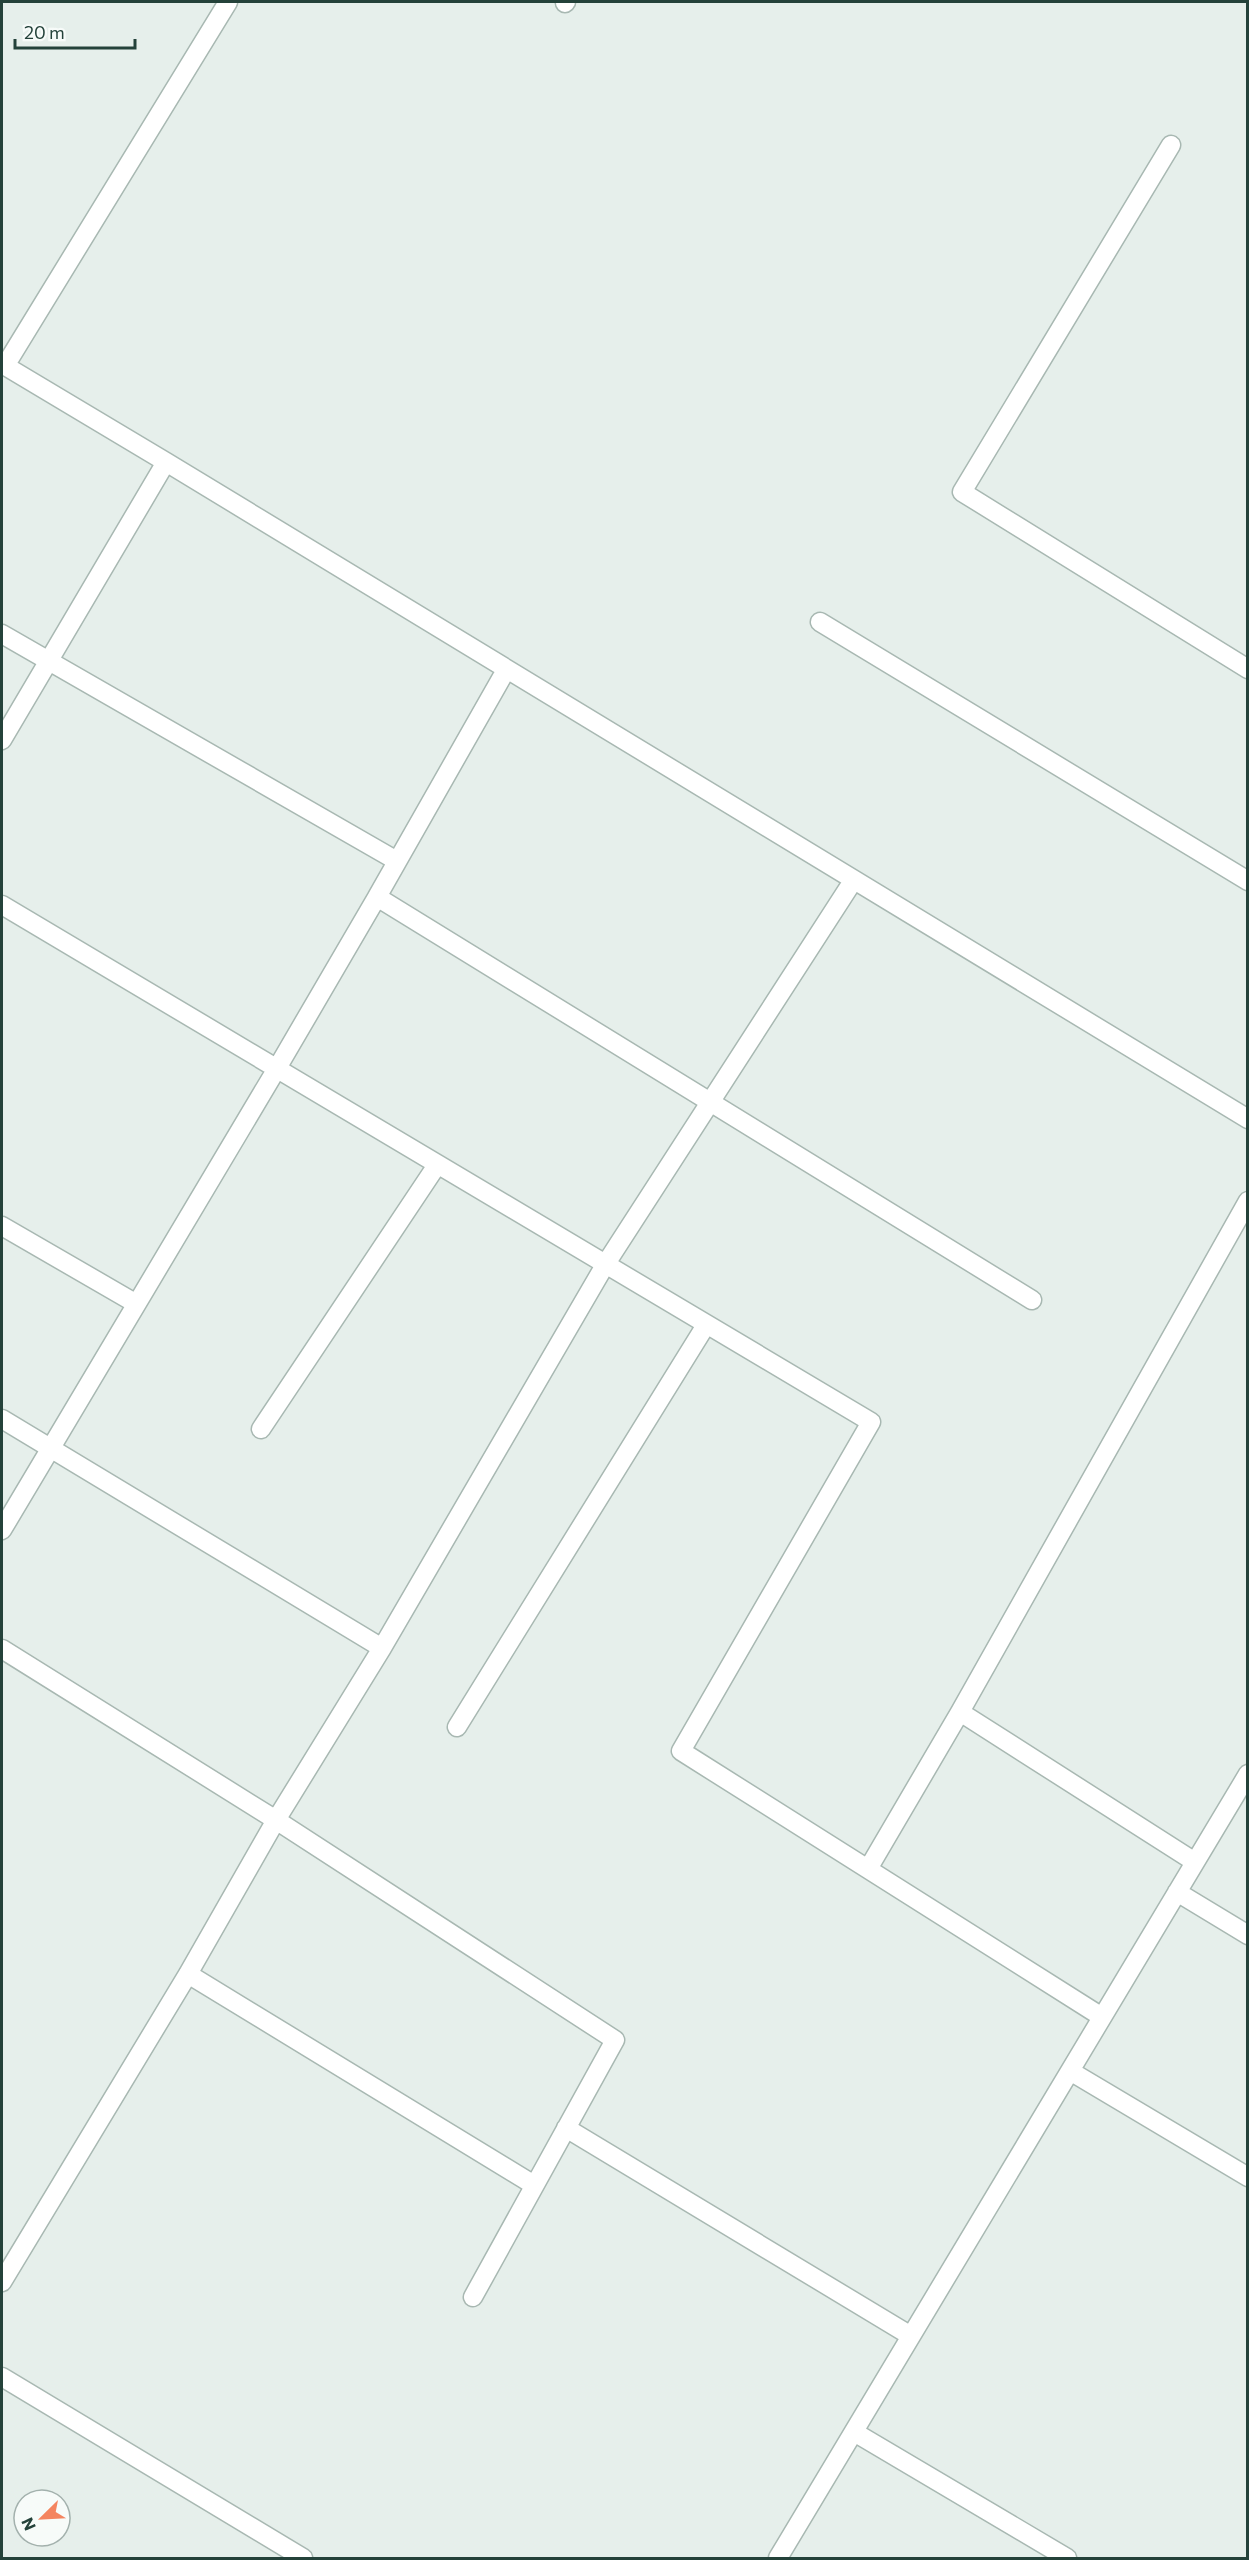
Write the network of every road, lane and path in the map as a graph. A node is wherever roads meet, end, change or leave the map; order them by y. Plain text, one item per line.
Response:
1 (228, 2) edge
2 (1171, 145) dead end
3 (3, 365) edge
4 (166, 462) junction
5 (820, 622) dead end
6 (2, 634) edge
7 (49, 660) junction
8 (1248, 669) edge
9 (506, 670) junction
10 (2, 740) edge
11 (397, 861) junction
12 (853, 881) junction
13 (1248, 881) edge
14 (377, 897) junction
15 (2, 905) edge
16 (276, 1070) junction
17 (709, 1101) junction
18 (1248, 1119) edge
19 (437, 1165) junction
20 (1248, 1201) edge
21 (2, 1226) edge
22 (604, 1265) junction
23 (1032, 1300) dead end
24 (135, 1303) junction
25 (706, 1325) junction
26 (2, 1419) edge
27 (261, 1429) dead end
28 (50, 1448) junction
29 (2, 1530) edge
30 (382, 1648) junction
31 (2, 1649) edge
32 (960, 1712) junction
33 (457, 1727) dead end
34 (1248, 1774) edge
35 (276, 1820) junction
36 (1194, 1862) junction
37 (868, 1869) junction
38 (1177, 1892) junction
39 (1248, 1935) edge
40 (188, 1974) junction
41 (1102, 2017) junction
42 (1070, 2071) junction
43 (566, 2128) junction
44 (1248, 2177) edge
45 (534, 2186) junction
46 (2, 2282) edge
47 (473, 2297) dead end
48 (911, 2336) junction
49 (2, 2377) edge
50 (854, 2432) junction
51 (303, 2559) edge
52 (778, 2559) edge
53 (1067, 2559) edge

1 - 3 street
2 - 8 street
3 - 4 street
4 - 7 street
4 - 9 street
5 - 13 street
6 - 7 street
7 - 10 street
7 - 11 street
9 - 11 street
9 - 12 street
11 - 14 street
12 - 17 street
12 - 18 street
14 - 16 street
14 - 17 street
15 - 16 street
16 - 19 street
16 - 24 street
17 - 22 street
17 - 23 street
19 - 22 street
19 - 27 street
20 - 32 street
21 - 24 street
22 - 25 street
22 - 30 street
24 - 28 street
25 - 33 street
25 - 37 street
26 - 28 street
28 - 29 street
28 - 30 street
30 - 35 street
31 - 35 street
32 - 36 street
32 - 37 street
34 - 36 street
35 - 40 street
35 - 43 street
36 - 38 street
37 - 41 street
38 - 39 street
38 - 41 street
40 - 45 street
40 - 46 street
41 - 42 street
42 - 44 street
42 - 48 street
43 - 45 street
43 - 48 street
45 - 47 street
48 - 50 street
49 - 51 street
50 - 52 street
50 - 53 street

